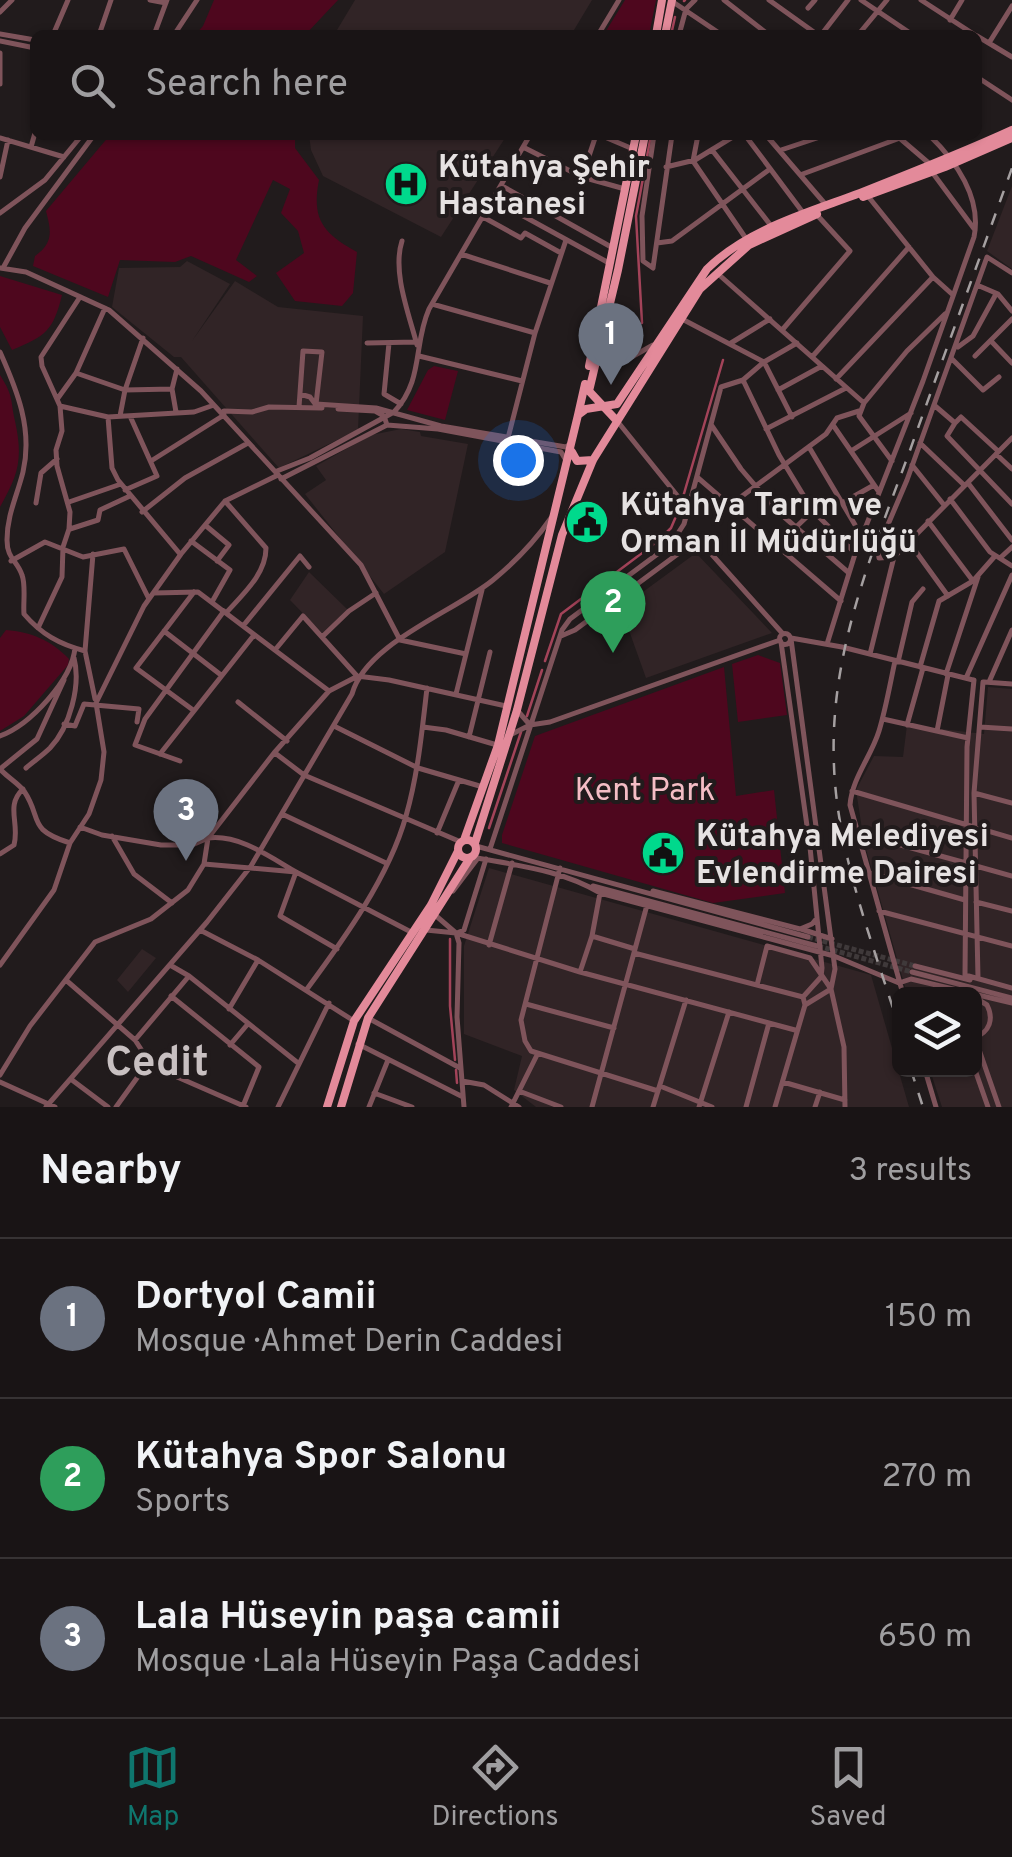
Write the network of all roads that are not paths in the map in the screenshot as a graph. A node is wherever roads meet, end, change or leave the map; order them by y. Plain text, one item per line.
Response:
1 (12, 0) edge
2 (68, 0) edge
3 (111, 0) edge
4 (150, 0) edge
5 (197, 0) edge
6 (620, 0) edge
7 (670, 0) edge
8 (696, 0) edge
9 (724, 0) edge
10 (770, 0) edge
11 (815, 0) edge
12 (848, 0) edge
13 (861, 0) edge
14 (887, 0) edge
15 (921, 0) edge
16 (962, 0) edge
17 (166, 2) edge
18 (1012, 6) edge
19 (808, 8) dead end
20 (686, 9) junction
21 (0, 12) edge
22 (878, 12) junction
23 (950, 20) junction
24 (711, 27) junction
25 (55, 30) edge
26 (101, 30) edge
27 (156, 30) edge
28 (177, 30) edge
29 (603, 30) edge
30 (658, 30) edge
31 (666, 30) edge
32 (680, 30) edge
33 (709, 30) edge
34 (715, 30) edge
35 (762, 30) edge
36 (813, 30) edge
37 (824, 30) edge
38 (862, 30) edge
39 (905, 30) edge
40 (966, 30) edge
41 (0, 37) edge
42 (982, 40) edge
43 (30, 43) edge
44 (988, 43) junction
45 (0, 54) edge
46 (1012, 57) edge
47 (982, 80) edge
48 (0, 84) edge
49 (1012, 100) edge
50 (1012, 134) edge
51 (4, 139) edge
52 (33, 140) edge
53 (76, 140) edge
54 (90, 140) edge
55 (527, 140) edge
56 (596, 140) edge
57 (611, 140) edge
58 (635, 140) edge
59 (644, 140) edge
60 (653, 140) edge
61 (671, 140) edge
62 (697, 140) edge
63 (727, 140) edge
64 (749, 140) edge
65 (770, 140) edge
66 (812, 140) edge
67 (890, 140) edge
68 (901, 140) edge
69 (933, 140) edge
70 (31, 147) junction
71 (523, 147) junction
72 (634, 149) junction
73 (712, 150) junction
74 (780, 151) junction
75 (65, 158) junction
76 (693, 161) junction
77 (952, 161) junction
78 (666, 167) junction
79 (932, 168) junction
80 (770, 169) junction
81 (800, 175) junction
82 (0, 177) edge
83 (582, 177) junction
84 (502, 186) junction
85 (625, 189) junction
86 (743, 189) junction
87 (867, 196) junction
88 (0, 197) edge
89 (494, 200) junction
90 (13, 202) junction
91 (721, 206) junction
92 (826, 206) junction
93 (0, 213) edge
94 (804, 214) junction
95 (817, 214) junction
96 (484, 217) junction
97 (772, 227) junction
98 (976, 230) junction
99 (566, 240) junction
100 (747, 240) junction
101 (402, 241) dead end
102 (657, 243) junction
103 (614, 248) junction
104 (910, 248) junction
105 (561, 253) junction
106 (461, 254) junction
107 (610, 264) junction
108 (2, 268) edge
109 (717, 273) junction
110 (1012, 273) edge
111 (933, 277) junction
112 (550, 283) junction
113 (977, 285) junction
114 (996, 294) junction
115 (953, 295) junction
116 (80, 297) junction
117 (431, 304) junction
118 (105, 308) junction
119 (1012, 311) edge
120 (947, 312) junction
121 (770, 318) junction
122 (1012, 318) edge
123 (682, 319) junction
124 (783, 329) junction
125 (535, 333) junction
126 (143, 338) junction
127 (991, 340) junction
128 (660, 341) junction
129 (416, 342) junction
130 (367, 343) dead end
131 (389, 343) junction
132 (731, 343) junction
133 (797, 343) junction
134 (956, 348) junction
135 (0, 352) edge
136 (976, 356) dead end
137 (812, 357) junction
138 (420, 358) junction
139 (1011, 358) edge
140 (952, 359) junction
141 (595, 361) junction
142 (764, 362) junction
143 (822, 366) junction
144 (177, 369) junction
145 (76, 373) junction
146 (999, 377) dead end
147 (743, 380) junction
148 (836, 380) junction
149 (522, 381) junction
150 (846, 388) junction
151 (172, 389) junction
152 (125, 390) junction
153 (778, 390) junction
154 (300, 394) junction
155 (59, 402) junction
156 (864, 403) junction
157 (402, 404) junction
158 (933, 404) junction
159 (215, 405) junction
160 (316, 406) junction
161 (299, 407) junction
162 (602, 407) junction
163 (176, 412) junction
164 (394, 412) junction
165 (859, 412) junction
166 (222, 413) junction
167 (910, 413) junction
168 (578, 415) junction
169 (108, 416) junction
170 (120, 416) junction
171 (130, 416) junction
172 (384, 416) junction
173 (404, 416) junction
174 (792, 417) junction
175 (617, 421) junction
176 (955, 423) junction
177 (387, 425) junction
178 (404, 425) junction
179 (711, 425) junction
180 (832, 425) junction
181 (766, 429) junction
182 (874, 437) junction
183 (508, 438) junction
184 (1012, 438) edge
185 (573, 442) junction
186 (920, 442) junction
187 (249, 443) junction
188 (809, 447) junction
189 (851, 451) junction
190 (572, 452) junction
191 (997, 453) junction
192 (57, 459) junction
193 (151, 460) junction
194 (594, 460) junction
195 (892, 461) junction
196 (568, 464) junction
197 (785, 465) junction
198 (912, 465) junction
199 (1012, 469) edge
200 (979, 470) junction
201 (279, 475) junction
202 (697, 477) junction
203 (965, 484) junction
204 (874, 485) junction
205 (123, 487) junction
206 (756, 487) junction
207 (880, 492) junction
208 (130, 496) junction
209 (225, 501) junction
210 (69, 502) junction
211 (947, 502) junction
212 (36, 503) dead end
213 (842, 503) junction
214 (730, 504) junction
215 (1012, 504) edge
216 (557, 508) junction
217 (688, 510) junction
218 (813, 511) junction
219 (142, 512) junction
220 (928, 521) junction
221 (205, 525) junction
222 (794, 526) junction
223 (887, 527) junction
224 (70, 529) junction
225 (862, 536) junction
226 (192, 542) junction
227 (1012, 543) edge
228 (907, 544) junction
229 (777, 545) junction
230 (62, 547) junction
231 (93, 554) junction
232 (180, 554) junction
233 (856, 554) junction
234 (894, 557) junction
235 (997, 557) junction
236 (11, 561) junction
237 (217, 561) junction
238 (1012, 566) edge
239 (309, 567) dead end
240 (850, 573) junction
241 (1012, 574) edge
242 (975, 579) junction
243 (482, 588) junction
244 (923, 589) dead end
245 (194, 592) junction
246 (376, 592) junction
247 (151, 596) junction
248 (948, 596) junction
249 (841, 601) junction
250 (212, 602) junction
251 (225, 612) junction
252 (243, 626) junction
253 (38, 629) junction
254 (1012, 630) edge
255 (164, 631) junction
256 (254, 634) junction
257 (560, 636) junction
258 (322, 637) junction
259 (781, 638) junction
260 (791, 639) junction
261 (400, 640) junction
262 (827, 644) junction
263 (75, 648) junction
264 (275, 650) junction
265 (85, 651) junction
266 (193, 652) junction
267 (490, 652) dead end
268 (466, 654) junction
269 (870, 654) junction
270 (74, 658) junction
271 (897, 661) junction
272 (921, 667) junction
273 (947, 674) junction
274 (221, 675) junction
275 (357, 676) junction
276 (1012, 676) edge
277 (65, 677) junction
278 (966, 678) junction
279 (974, 680) junction
280 (986, 682) junction
281 (1010, 684) edge
282 (166, 688) junction
283 (428, 688) junction
284 (329, 691) junction
285 (456, 694) junction
286 (478, 699) junction
287 (238, 702) dead end
288 (96, 703) junction
289 (513, 708) junction
290 (193, 710) junction
291 (882, 719) junction
292 (136, 722) dead end
293 (64, 724) junction
294 (906, 724) junction
295 (530, 725) junction
296 (334, 726) junction
297 (423, 727) junction
298 (979, 727) junction
299 (1012, 729) edge
300 (936, 731) junction
301 (510, 735) junction
302 (0, 736) edge
303 (470, 737) junction
304 (968, 738) junction
305 (287, 741) junction
306 (498, 745) junction
307 (274, 753) junction
308 (160, 754) junction
309 (180, 761) dead end
310 (0, 768) edge
311 (26, 768) dead end
312 (418, 768) junction
313 (304, 775) junction
314 (459, 780) junction
315 (484, 788) junction
316 (23, 789) junction
317 (851, 790) junction
318 (974, 793) junction
319 (1012, 803) edge
320 (282, 814) junction
321 (405, 821) junction
322 (966, 824) junction
323 (80, 827) junction
324 (974, 827) junction
325 (437, 833) junction
326 (858, 833) junction
327 (112, 836) junction
328 (208, 838) junction
329 (1012, 838) edge
330 (70, 843) junction
331 (461, 844) junction
332 (476, 844) junction
333 (490, 849) junction
334 (260, 852) junction
335 (0, 854) edge
336 (474, 858) junction
337 (486, 859) junction
338 (386, 863) junction
339 (512, 863) junction
340 (966, 863) junction
341 (204, 864) junction
342 (251, 866) junction
343 (975, 866) junction
344 (560, 868) junction
345 (296, 872) junction
346 (868, 872) junction
347 (558, 876) junction
348 (1012, 876) edge
349 (586, 884) junction
350 (650, 892) junction
351 (600, 893) junction
352 (966, 900) junction
353 (976, 902) junction
354 (172, 903) junction
355 (646, 904) junction
356 (362, 908) junction
357 (1012, 910) edge
358 (879, 911) junction
359 (435, 915) junction
360 (817, 918) junction
361 (800, 929) junction
362 (200, 930) junction
363 (426, 930) junction
364 (411, 932) junction
365 (456, 933) junction
366 (966, 934) junction
367 (819, 935) junction
368 (592, 936) junction
369 (808, 937) tunnel mouth
370 (976, 937) junction
371 (832, 939) junction
372 (489, 946) junction
373 (817, 946) tunnel mouth
374 (1012, 946) edge
375 (337, 949) junction
376 (635, 951) junction
377 (820, 954) junction
378 (834, 956) junction
379 (258, 960) junction
380 (535, 960) junction
381 (0, 965) edge
382 (170, 965) junction
383 (914, 969) tunnel mouth
384 (580, 972) junction
385 (189, 976) junction
386 (821, 977) junction
387 (978, 979) junction
388 (67, 981) junction
389 (899, 983) junction
390 (626, 985) junction
391 (756, 985) junction
392 (900, 987) edge
393 (307, 989) junction
394 (830, 989) junction
395 (1012, 995) edge
396 (171, 996) junction
397 (803, 997) junction
398 (686, 998) junction
399 (982, 1002) edge
400 (328, 1003) junction
401 (526, 1004) junction
402 (805, 1005) junction
403 (229, 1009) junction
404 (729, 1012) junction
405 (368, 1018) junction
406 (354, 1020) junction
407 (769, 1023) junction
408 (248, 1024) junction
409 (118, 1026) junction
410 (614, 1028) junction
411 (796, 1030) junction
412 (982, 1034) edge
413 (135, 1040) junction
414 (358, 1044) junction
415 (230, 1045) junction
416 (538, 1053) junction
417 (982, 1058) edge
418 (388, 1060) junction
419 (298, 1063) junction
420 (152, 1066) junction
421 (460, 1068) junction
422 (602, 1073) junction
423 (0, 1074) edge
424 (927, 1077) edge
425 (978, 1077) edge
426 (72, 1080) junction
427 (462, 1081) junction
428 (0, 1082) edge
429 (783, 1082) junction
430 (659, 1088) junction
431 (520, 1091) junction
432 (820, 1092) junction
433 (374, 1093) junction
434 (463, 1097) junction
435 (845, 1104) edge
436 (700, 1105) edge
437 (50, 1106) edge
438 (244, 1106) edge
439 (514, 1106) edge
440 (108, 1107) edge
441 (116, 1107) edge
442 (278, 1107) edge
443 (327, 1107) edge
444 (341, 1107) edge
445 (370, 1107) edge
446 (412, 1107) edge
447 (464, 1107) edge
448 (561, 1107) edge
449 (592, 1107) edge
450 (653, 1107) edge
451 (712, 1107) edge
452 (746, 1107) edge
453 (775, 1107) edge
454 (816, 1107) edge
455 (936, 1107) edge
456 (988, 1107) edge
457 (999, 1107) edge

1 - 21 street
2 - 25 street
3 - 26 street
4 - 17 street
5 - 28 street
6 - 29 street
7 - 20 street
7 - 30 main road
7 - 31 main road
8 - 20 street
9 - 35 street
10 - 36 street
11 - 19 street
12 - 37 street
13 - 22 street
14 - 22 street
15 - 23 street
16 - 23 street
17 - 27 street
18 - 44 street
20 - 24 street
20 - 32 street
22 - 38 street
22 - 39 street
23 - 40 street
24 - 33 street
24 - 34 street
41 - 43 street
42 - 44 street
44 - 46 street
45 - 48 street
47 - 49 street
50 - 77 main road
51 - 70 street
51 - 82 street
52 - 70 street
53 - 75 street
54 - 108 street
55 - 71 street
56 - 83 street
57 - 72 street
58 - 72 main road
59 - 141 main road
60 - 102 street
61 - 78 street
62 - 76 street
63 - 73 street
64 - 80 street
65 - 74 street
66 - 74 street
67 - 81 street
68 - 79 street
69 - 77 street
70 - 75 street
71 - 83 street
71 - 84 street
72 - 85 main road
73 - 76 street
73 - 86 street
74 - 81 street
75 - 90 street
76 - 78 street
76 - 91 street
77 - 79 main road
77 - 98 street
78 - 102 street
79 - 87 main road
79 - 92 main road
79 - 98 street
80 - 86 street
80 - 94 street
81 - 92 street
83 - 85 street
84 - 89 street
84 - 103 street
85 - 103 main road
86 - 91 street
86 - 97 street
87 - 95 main road
87 - 104 street
88 - 90 street
89 - 96 street
89 - 99 street
90 - 93 street
91 - 100 street
91 - 102 street
92 - 94 main road
94 - 97 main road
95 - 109 main road
95 - 124 street
96 - 105 street
96 - 106 street
97 - 100 main road
98 - 115 street
99 - 105 street
99 - 107 street
100 - 128 main road
101 - 129 street
103 - 107 main road
104 - 111 street
104 - 137 street
105 - 112 street
106 - 112 street
106 - 117 street
107 - 168 main road
108 - 116 street
109 - 121 street
109 - 123 main road
110 - 113 street
111 - 115 street
111 - 148 street
112 - 125 street
113 - 114 street
113 - 134 street
114 - 119 street
114 - 134 street
115 - 120 street
116 - 118 street
116 - 155 street
117 - 125 street
117 - 138 street
118 - 126 street
118 - 145 street
120 - 156 street
120 - 167 street
121 - 124 street
121 - 132 street
122 - 127 street
123 - 132 street
123 - 175 main road
124 - 133 street
125 - 149 street
126 - 144 street
126 - 152 street
127 - 136 street
127 - 139 street
128 - 141 street
128 - 162 main road
129 - 131 street
129 - 138 street
130 - 131 street
131 - 157 street
132 - 142 street
133 - 137 street
133 - 142 street
134 - 140 street
135 - 236 street
137 - 143 street
138 - 149 street
138 - 157 street
140 - 146 street
140 - 158 street
141 - 162 main road
142 - 147 street
142 - 153 street
143 - 148 street
143 - 153 street
144 - 151 street
144 - 159 street
145 - 152 street
145 - 155 street
147 - 179 street
147 - 181 street
148 - 150 street
149 - 183 street
150 - 156 street
150 - 174 street
151 - 152 street
151 - 163 street
152 - 170 street
153 - 174 street
154 - 160 street
154 - 160 street
154 - 161 street
155 - 169 street
155 - 192 street
156 - 165 street
157 - 164 street
158 - 176 street
158 - 186 street
159 - 163 street
159 - 166 street
160 - 161 street
160 - 164 street
160 - 172 street
161 - 166 street
162 - 168 main road
162 - 175 main road
163 - 171 street
164 - 172 street
164 - 173 street
165 - 180 street
165 - 182 street
166 - 187 street
166 - 193 street
167 - 182 street
167 - 195 street
168 - 185 main road
169 - 170 street
169 - 205 street
170 - 171 street
171 - 193 street
172 - 177 street
172 - 201 street
173 - 178 street
173 - 183 street
174 - 181 street
175 - 194 main road
175 - 217 street
176 - 191 street
176 - 200 street
177 - 178 street
177 - 201 street
178 - 196 street
179 - 202 street
179 - 206 street
180 - 188 street
180 - 189 street
181 - 197 street
182 - 189 street
182 - 195 street
183 - 185 street
184 - 191 street
185 - 190 main road
186 - 198 street
186 - 203 street
187 - 201 street
187 - 219 street
188 - 197 street
188 - 213 street
189 - 204 street
190 - 194 main road
190 - 196 main road
191 - 199 street
191 - 200 street
192 - 210 street
192 - 212 street
193 - 205 street
194 - 289 main road
195 - 207 street
196 - 216 main road
197 - 206 street
197 - 218 street
198 - 211 street
198 - 223 street
200 - 203 street
200 - 215 street
201 - 209 street
201 - 246 street
202 - 214 street
202 - 217 street
203 - 211 street
203 - 227 street
204 - 207 street
204 - 213 street
205 - 208 street
205 - 210 street
206 - 214 street
206 - 222 street
207 - 225 street
208 - 219 street
208 - 224 street
209 - 221 street
209 - 251 street
210 - 224 street
211 - 220 street
211 - 235 street
213 - 225 street
214 - 229 street
216 - 243 street
216 - 289 main road
217 - 257 street
218 - 222 street
218 - 233 street
219 - 232 street
220 - 228 street
220 - 242 street
221 - 226 street
221 - 237 street
222 - 229 street
222 - 240 street
223 - 228 street
223 - 234 street
224 - 230 street
225 - 233 street
226 - 232 street
226 - 237 street
227 - 235 street
228 - 234 street
228 - 248 street
229 - 249 street
230 - 231 street
230 - 236 street
230 - 253 street
231 - 247 street
231 - 265 street
232 - 247 street
233 - 240 street
234 - 269 street
235 - 238 street
235 - 242 street
236 - 253 street
237 - 250 street
239 - 252 street
240 - 249 street
241 - 278 street
242 - 248 street
242 - 273 street
243 - 261 street
243 - 268 street
244 - 271 street
245 - 247 street
245 - 250 street
245 - 255 street
246 - 258 street
246 - 261 street
247 - 288 street
248 - 272 street
249 - 262 street
250 - 251 street
251 - 252 street
251 - 266 street
252 - 256 street
253 - 263 street
254 - 280 street
255 - 266 street
255 - 282 street
256 - 264 street
256 - 274 street
257 - 259 street
257 - 295 street
258 - 264 street
258 - 275 street
259 - 260 street
259 - 295 street
259 - 360 street
260 - 262 street
260 - 371 street
261 - 268 street
261 - 275 street
262 - 269 street
263 - 265 street
263 - 270 street
264 - 284 street
265 - 288 street
266 - 274 street
266 - 282 street
267 - 286 street
268 - 285 street
269 - 271 street
270 - 277 street
270 - 293 street
271 - 272 street
271 - 291 street
272 - 273 street
272 - 294 street
273 - 278 street
273 - 300 street
274 - 290 street
275 - 283 street
275 - 284 street
275 - 296 street
276 - 281 street
277 - 302 street
277 - 310 street
278 - 279 street
279 - 280 street
279 - 304 street
280 - 281 street
280 - 298 street
282 - 290 street
282 - 308 street
283 - 285 street
283 - 297 street
284 - 305 street
285 - 286 street
286 - 289 street
286 - 303 street
287 - 305 street
288 - 292 street
288 - 293 street
288 - 323 street
289 - 295 street
289 - 301 main road
289 - 306 main road
290 - 308 street
291 - 294 street
291 - 317 street
293 - 311 street
294 - 300 street
295 - 301 street
295 - 333 street
296 - 312 street
296 - 313 street
297 - 303 street
297 - 312 street
298 - 299 street
298 - 318 street
300 - 304 street
301 - 332 main road
303 - 306 street
304 - 322 street
305 - 307 street
306 - 315 main road
307 - 313 street
307 - 328 street
308 - 309 street
310 - 316 street
312 - 314 street
312 - 321 street
313 - 320 street
313 - 321 street
314 - 315 street
314 - 325 street
315 - 331 main road
316 - 330 street
316 - 335 street
317 - 322 street
317 - 326 street
318 - 319 street
318 - 324 street
320 - 334 street
320 - 338 street
321 - 325 street
321 - 338 street
322 - 324 street
322 - 340 street
323 - 327 street
323 - 330 street
324 - 329 street
324 - 343 street
325 - 331 street
326 - 340 street
326 - 346 street
327 - 328 street
327 - 354 street
328 - 334 street
328 - 341 street
330 - 381 street
331 - 332 main road
331 - 336 main road
331 - 364 main road
332 - 333 street
332 - 336 main road
333 - 344 street
334 - 342 street
334 - 345 street
336 - 337 street
336 - 359 main road
337 - 339 street
337 - 365 street
338 - 356 street
339 - 347 street
339 - 372 street
340 - 343 street
340 - 352 street
341 - 342 street
341 - 354 street
342 - 345 street
342 - 362 street
343 - 348 street
343 - 353 street
344 - 347 street
344 - 350 street
345 - 356 street
345 - 375 street
346 - 352 street
346 - 358 street
347 - 349 street
347 - 380 street
349 - 351 street
349 - 373 street
350 - 361 street
350 - 369 street
351 - 355 street
351 - 368 street
352 - 353 street
352 - 366 street
353 - 357 street
353 - 370 street
354 - 388 street
355 - 376 street
355 - 377 street
356 - 364 street
356 - 375 street
358 - 366 street
358 - 389 street
359 - 363 main road
359 - 365 street
360 - 361 street
360 - 367 street
361 - 367 street
362 - 379 street
362 - 382 street
363 - 365 street
363 - 405 main road
364 - 406 main road
365 - 372 street
365 - 421 street
366 - 370 street
366 - 387 street
367 - 371 street
367 - 377 street
368 - 376 street
368 - 384 street
370 - 374 street
370 - 387 street
371 - 378 street
372 - 380 street
375 - 393 street
376 - 390 street
376 - 391 street
377 - 378 street
377 - 386 street
378 - 389 street
378 - 394 street
379 - 393 street
379 - 403 street
380 - 384 street
380 - 401 street
382 - 385 street
382 - 409 street
383 - 395 street
384 - 390 street
385 - 396 street
385 - 403 street
386 - 391 street
386 - 394 street
386 - 397 street
387 - 395 street
388 - 409 street
388 - 423 street
389 - 392 street
389 - 395 street
390 - 398 street
390 - 410 street
391 - 397 street
393 - 400 street
394 - 402 street
394 - 435 street
396 - 413 street
396 - 415 street
397 - 402 street
398 - 404 street
398 - 430 street
399 - 412 street
400 - 406 street
400 - 419 street
401 - 410 street
401 - 416 street
402 - 411 street
403 - 408 street
404 - 407 street
404 - 436 street
405 - 414 main road
405 - 421 street
406 - 443 main road
407 - 411 street
407 - 452 street
408 - 415 street
408 - 419 street
409 - 413 street
409 - 426 street
410 - 422 street
411 - 429 street
413 - 420 street
414 - 418 street
414 - 444 main road
415 - 438 street
416 - 422 street
416 - 431 street
417 - 457 street
418 - 433 street
418 - 434 street
419 - 442 street
420 - 438 street
420 - 441 street
421 - 427 street
422 - 430 street
422 - 449 street
424 - 455 street
425 - 456 street
426 - 437 street
426 - 440 street
427 - 434 street
427 - 439 street
428 - 437 street
429 - 432 street
429 - 453 street
430 - 436 street
430 - 450 street
431 - 439 street
431 - 448 street
432 - 435 street
432 - 454 street
433 - 445 street
433 - 446 street
434 - 447 street
436 - 451 street

